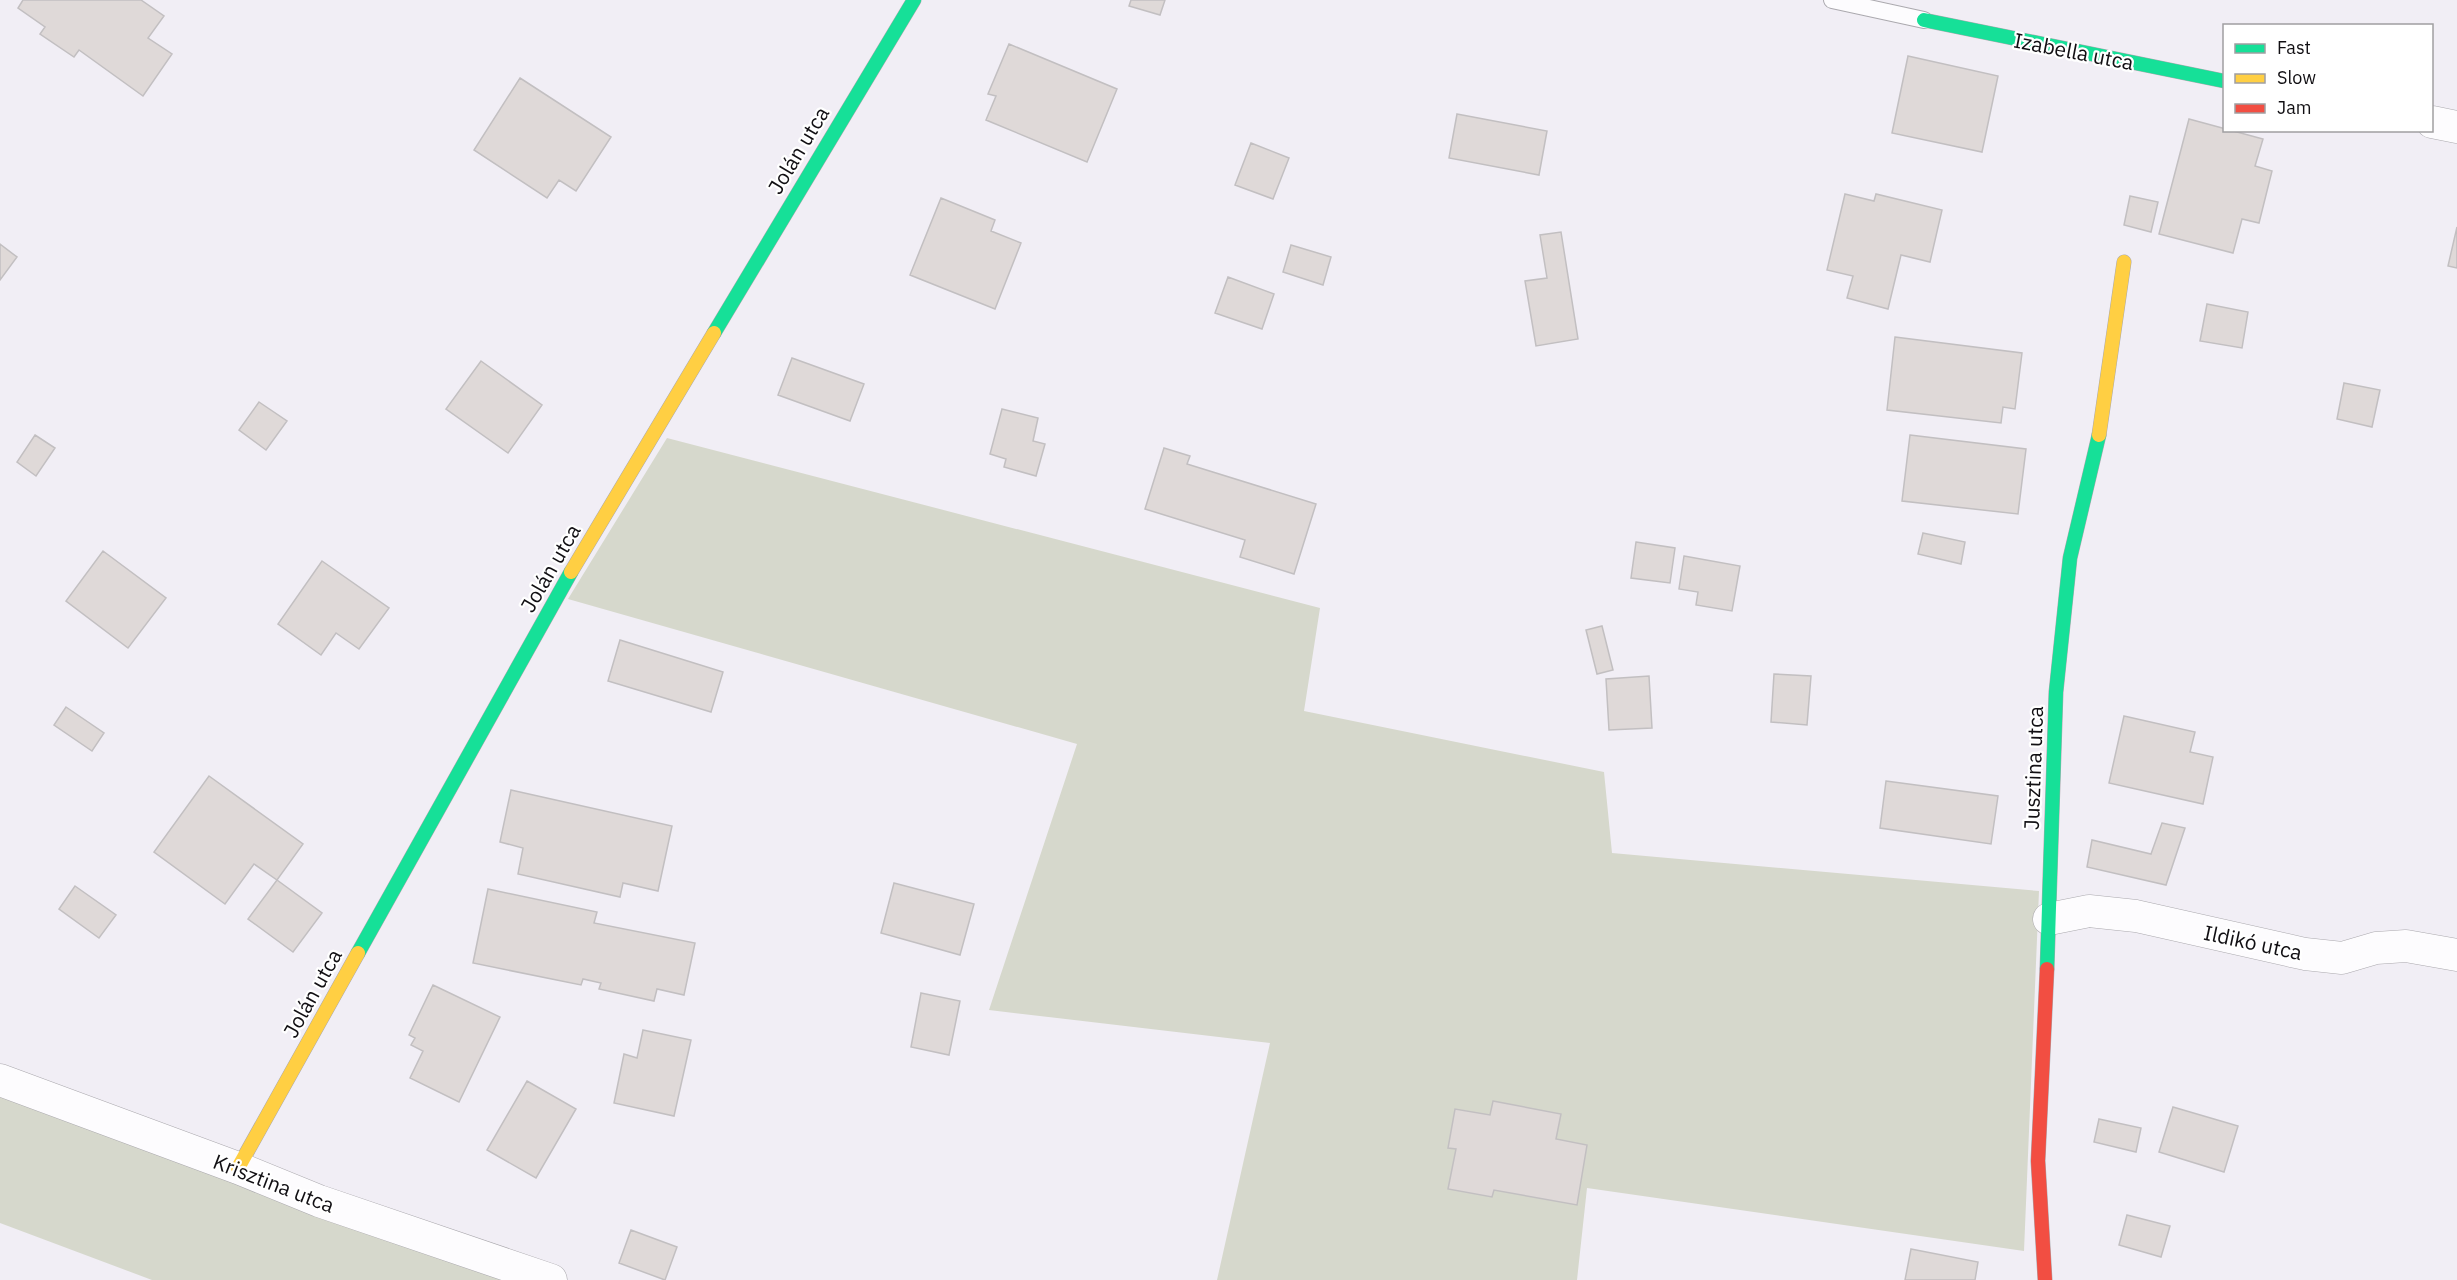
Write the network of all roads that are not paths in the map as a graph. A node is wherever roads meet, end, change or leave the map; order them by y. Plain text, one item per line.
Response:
1 (914, 0) edge
2 (1832, 0) edge
3 (1924, 20) joint
4 (2223, 81) edge
5 (2433, 122) edge
6 (2457, 127) edge
7 (2124, 262) dead end
8 (2049, 919) junction
9 (2457, 955) edge
10 (0, 1080) edge
11 (238, 1168) junction
12 (550, 1280) edge
13 (2045, 1280) edge

1 - 11 street, Jolán utca
2 - 3 lane
3 - 4 street, Izabella utca
5 - 6 street
7 - 8 street, Jusztina utca
8 - 9 street, Ildikó utca
8 - 13 street, Jusztina utca
10 - 11 street, Krisztina utca
11 - 12 street, Krisztina utca

